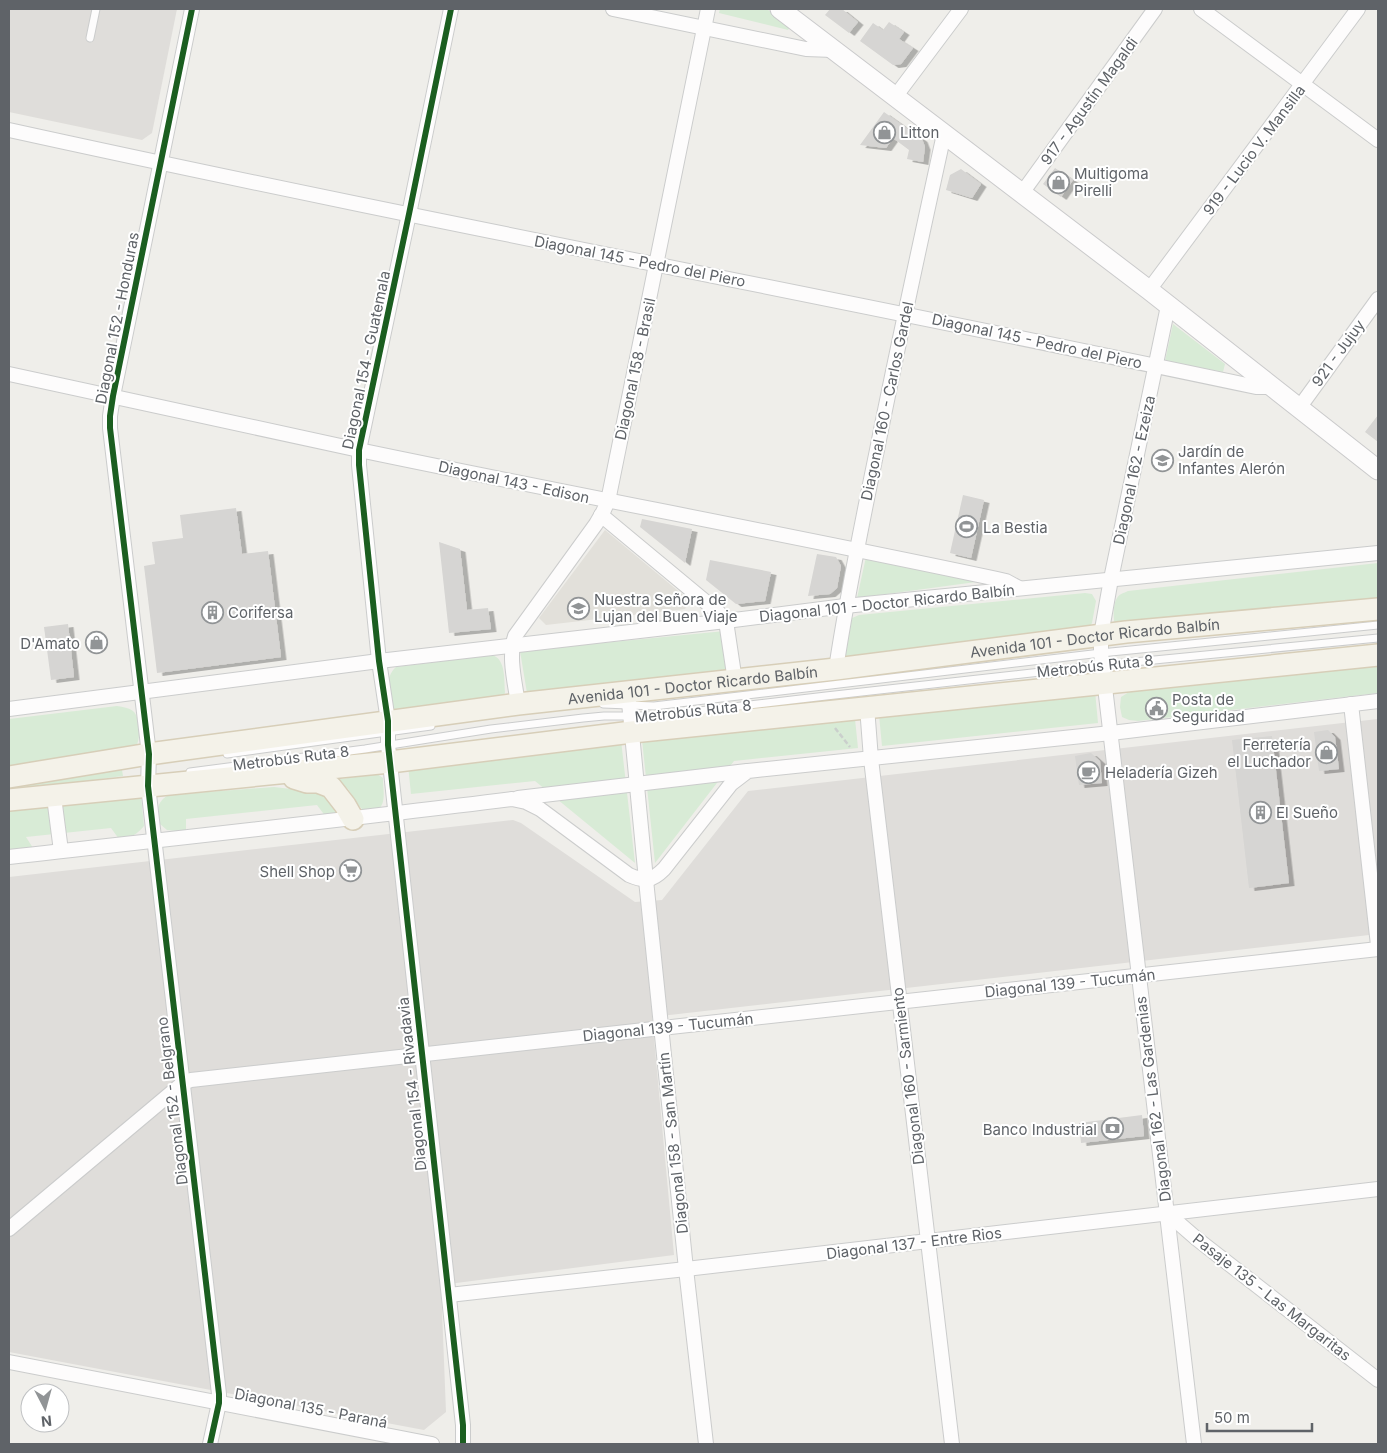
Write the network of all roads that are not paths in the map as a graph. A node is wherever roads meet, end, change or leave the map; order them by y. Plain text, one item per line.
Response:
1 (96, 9) edge
2 (192, 9) edge
3 (451, 9) edge
4 (613, 9) edge
5 (708, 9) edge
6 (780, 9) edge
7 (961, 9) edge
8 (1155, 9) edge
9 (1201, 9) edge
10 (1358, 9) edge
11 (704, 28) junction
12 (90, 38) dead end
13 (832, 50) junction
14 (1303, 84) junction
15 (895, 97) junction
16 (9, 130) edge
17 (944, 134) junction
18 (1378, 140) edge
19 (161, 164) junction
20 (1022, 193) junction
21 (409, 214) junction
22 (657, 264) junction
23 (1149, 290) junction
24 (1378, 299) edge
25 (1168, 306) junction
26 (904, 314) junction
27 (1155, 366) junction
28 (9, 374) edge
29 (1272, 387) junction
30 (113, 396) junction
31 (1299, 408) junction
32 (359, 450) junction
33 (1378, 470) edge
34 (608, 501) junction
35 (601, 516) junction
36 (857, 549) junction
37 (1378, 553) edge
38 (1111, 580) junction
39 (1019, 588) junction
40 (845, 606) junction
41 (1378, 609) edge
42 (726, 621) junction
43 (1378, 625) edge
44 (1378, 638) edge
45 (512, 644) junction
46 (1378, 655) edge
47 (1102, 659) junction
48 (379, 661) junction
49 (836, 669) junction
50 (735, 681) junction
51 (141, 692) junction
52 (1378, 701) edge
53 (518, 704) junction
54 (1351, 704) junction
55 (594, 705) dead end
56 (867, 707) junction
57 (9, 709) edge
58 (630, 711) junction
59 (434, 726) dead end
60 (1111, 733) junction
61 (388, 740) junction
62 (220, 755) dead end
63 (866, 759) junction
64 (102, 770) dead end
65 (149, 770) junction
66 (748, 771) junction
67 (178, 773) dead end
68 (280, 774) junction
69 (9, 777) edge
70 (9, 781) edge
71 (114, 782) dead end
72 (638, 784) junction
73 (9, 796) edge
74 (54, 797) junction
75 (512, 799) junction
76 (9, 800) edge
77 (395, 814) junction
78 (353, 819) junction
79 (155, 840) junction
80 (61, 851) junction
81 (9, 858) edge
82 (646, 880) junction
83 (1378, 945) edge
84 (1378, 949) edge
85 (1138, 975) junction
86 (900, 1001) junction
87 (662, 1028) junction
88 (421, 1055) junction
89 (183, 1084) junction
90 (1378, 1189) edge
91 (1167, 1213) junction
92 (9, 1229) edge
93 (928, 1241) junction
94 (686, 1269) junction
95 (449, 1295) junction
96 (9, 1362) edge
97 (1378, 1380) edge
98 (219, 1403) junction
99 (210, 1444) edge
100 (432, 1444) edge
101 (464, 1444) edge
102 (706, 1444) edge
103 (952, 1444) edge
104 (1194, 1444) edge

1 - 12 lane
2 - 19 street, Diagonal 152 - Honduras
3 - 21 street, Diagonal 154 - Guatemala
4 - 11 street
5 - 11 street, Diagonal 158 - Brasil
6 - 13 main road
7 - 15 street
8 - 20 street, 917 - Agustín Magaldi
9 - 14 street
10 - 14 street, 919 - Lucio V. Mansilla
11 - 13 street
11 - 22 street, Diagonal 158 - Brasil
13 - 15 main road
14 - 18 street
14 - 23 street, 919 - Lucio V. Mansilla
15 - 17 main road
16 - 19 street, Diagonal 145 - Pedro del Piero
17 - 20 main road
17 - 26 street, Diagonal 160 - Carlos Gardel
19 - 21 street, Diagonal 145 - Pedro del Piero
19 - 30 street, Diagonal 152 - Honduras
20 - 23 main road
21 - 22 street, Diagonal 145 - Pedro del Piero
21 - 32 street, Diagonal 154 - Guatemala
22 - 26 street, Diagonal 145 - Pedro del Piero
22 - 34 street, Diagonal 158 - Brasil
23 - 25 main road
24 - 31 street, 921 - Jujuy
25 - 27 street, Diagonal 162 - Ezeiza
25 - 29 main road
26 - 27 street, Diagonal 145 - Pedro del Piero
26 - 36 street, Diagonal 160 - Carlos Gardel
27 - 29 street, Diagonal 145 - Pedro del Piero
27 - 38 street, Diagonal 162 - Ezeiza
28 - 30 street, Diagonal 143 - Edison
29 - 31 main road
30 - 32 street, Diagonal 143 - Edison
30 - 51 street, Diagonal 152 - Honduras
31 - 33 main road
32 - 34 street, Diagonal 143 - Edison
32 - 48 street, Diagonal 154 - Guatemala
34 - 35 street, Diagonal 158 - Brasil
34 - 36 street, Diagonal 143 - Edison
35 - 42 street
35 - 45 street, Diagonal 158 - Brasil
36 - 39 street, Diagonal 143 - Edison
36 - 40 street, Diagonal 160 - Carlos Gardel
37 - 38 street, Diagonal 101 - Doctor Ricardo Balbín
38 - 39 street, Diagonal 101 - Doctor Ricardo Balbín
38 - 47 street, Diagonal 162 - Ezeiza
39 - 40 street, Diagonal 101 - Doctor Ricardo Balbín
40 - 42 street, Diagonal 101 - Doctor Ricardo Balbín
40 - 49 street, Diagonal 160 - Carlos Gardel
41 - 47 main road, Avenida 101 - Doctor Ricardo Balbín
42 - 45 street, Diagonal 101 - Doctor Ricardo Balbín
42 - 50 street
43 - 47 lane, Metrobús Ruta 8
44 - 47 lane, Metrobús Ruta 8
45 - 48 street, Diagonal 101 - Doctor Ricardo Balbín
45 - 53 street
46 - 47 main road, Avenida 101 - Doctor Ricardo Balbín
47 - 49 main road, Avenida 101 - Doctor Ricardo Balbín
47 - 56 main road, Avenida 101 - Doctor Ricardo Balbín
47 - 58 lane, Metrobús Ruta 8
47 - 58 lane, Metrobús Ruta 8
47 - 60 street, Diagonal 162 - Las Gardenias
48 - 51 street, Diagonal 101 - Doctor Ricardo Balbín
48 - 61 street, Diagonal 154 - Guatemala
49 - 50 main road, Avenida 101 - Doctor Ricardo Balbín
50 - 58 main road, Avenida 101 - Doctor Ricardo Balbín
51 - 57 street, Diagonal 101 - Doctor Ricardo Balbín
51 - 65 street, Diagonal 152 - Honduras
52 - 54 street
53 - 58 main road, Avenida 101 - Doctor Ricardo Balbín
53 - 61 main road, Avenida 101 - Doctor Ricardo Balbín
54 - 60 street
54 - 83 street
55 - 58 lane, Metrobús Ruta 8
56 - 58 main road, Avenida 101 - Doctor Ricardo Balbín
56 - 63 street, Diagonal 160 - Sarmiento
58 - 61 main road, Avenida 101 - Doctor Ricardo Balbín
58 - 72 street, Diagonal 158 - San Martín
59 - 61 lane, Metrobús Ruta 8
60 - 63 street
60 - 85 street, Diagonal 162 - Las Gardenias
61 - 62 lane, Metrobús Ruta 8
61 - 65 main road, Avenida 101 - Doctor Ricardo Balbín
61 - 67 lane, Metrobús Ruta 8
61 - 68 main road, Avenida 101 - Doctor Ricardo Balbín
61 - 77 street, Diagonal 154 - Rivadavia
63 - 66 street
63 - 86 street, Diagonal 160 - Sarmiento
64 - 70 lane
65 - 68 main road, Avenida 101 - Doctor Ricardo Balbín
65 - 69 main road, Avenida 101 - Doctor Ricardo Balbín
65 - 74 main road, Avenida 101 - Doctor Ricardo Balbín
65 - 79 street, Diagonal 152 - Belgrano
66 - 72 street
66 - 82 street
68 - 78 main road
71 - 73 lane
72 - 75 street
72 - 82 street, Diagonal 158 - San Martín
74 - 76 main road, Avenida 101 - Doctor Ricardo Balbín
74 - 80 street
75 - 77 street
75 - 82 street
77 - 78 street
77 - 88 street, Diagonal 154 - Rivadavia
78 - 79 street
79 - 80 street
79 - 89 street, Diagonal 152 - Belgrano
80 - 81 street
82 - 87 street, Diagonal 158 - San Martín
84 - 85 street, Diagonal 139 - Tucumán
85 - 86 street, Diagonal 139 - Tucumán
85 - 91 street, Diagonal 162 - Las Gardenias
86 - 87 street, Diagonal 139 - Tucumán
86 - 93 street, Diagonal 160 - Sarmiento
87 - 88 street, Diagonal 139 - Tucumán
87 - 94 street, Diagonal 158 - San Martín
88 - 89 street, Diagonal 139 - Tucumán
88 - 95 street, Diagonal 154 - Rivadavia
89 - 92 street, Diagonal 139 - Tucumán
89 - 98 street, Diagonal 152 - Belgrano
90 - 91 street, Diagonal 137 - Entre Rios
91 - 93 street, Diagonal 137 - Entre Rios
91 - 97 street, Pasaje 135 - Las Margaritas
91 - 104 street, Diagonal 162 - Las Gardenias
93 - 94 street, Diagonal 137 - Entre Rios
93 - 103 street, Diagonal 160 - Sarmiento
94 - 95 street, Diagonal 137 - Entre Rios
94 - 102 street, Diagonal 158 - San Martín
95 - 101 street, Diagonal 154 - Rivadavia
96 - 98 street, Diagonal 135 - Paraná
98 - 99 street, Diagonal 152 - Belgrano
98 - 100 street, Diagonal 135 - Paraná

